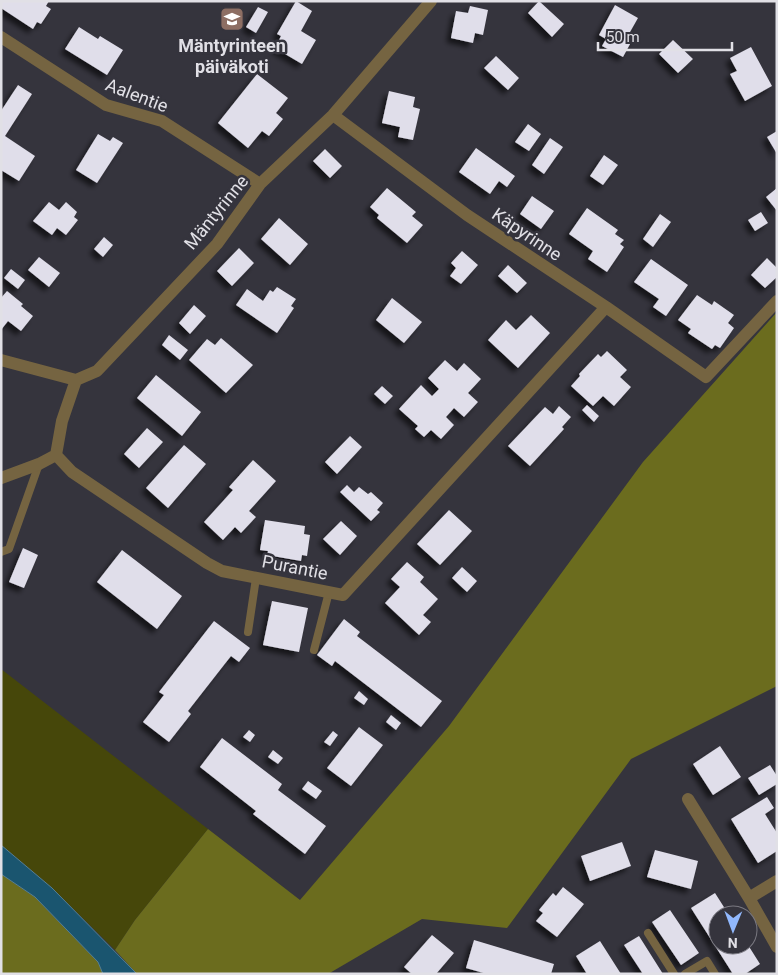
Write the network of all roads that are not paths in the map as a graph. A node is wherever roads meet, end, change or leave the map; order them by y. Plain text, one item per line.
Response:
1 (431, 1) edge
2 (1, 37) edge
3 (333, 115) junction
4 (260, 184) junction
5 (777, 301) edge
6 (606, 307) junction
7 (1, 360) edge
8 (76, 380) junction
9 (56, 455) junction
10 (39, 464) junction
11 (1, 478) edge
12 (1, 552) edge
13 (256, 578) junction
14 (329, 592) junction
15 (248, 632) dead end
16 (314, 650) dead end
17 (688, 799) dead end
18 (777, 881) edge
19 (749, 898) junction
20 (648, 933) dead end
21 (777, 947) edge
22 (674, 974) edge
23 (685, 974) edge
24 (715, 974) edge

1 - 3 street, Mäntyrinne
2 - 4 street, Aalentie
3 - 4 street, Mäntyrinne
3 - 6 street, Käpyrinne
4 - 8 street, Mäntyrinne
5 - 6 street, Käpyrinne
6 - 14 street, Purantie
7 - 8 street
8 - 9 street
9 - 10 street
9 - 13 street, Purantie
10 - 11 street
10 - 12 lane
13 - 14 street, Purantie
13 - 15 lane
14 - 16 lane
17 - 19 street
18 - 19 street
19 - 21 street
20 - 22 lane
23 - 24 lane

